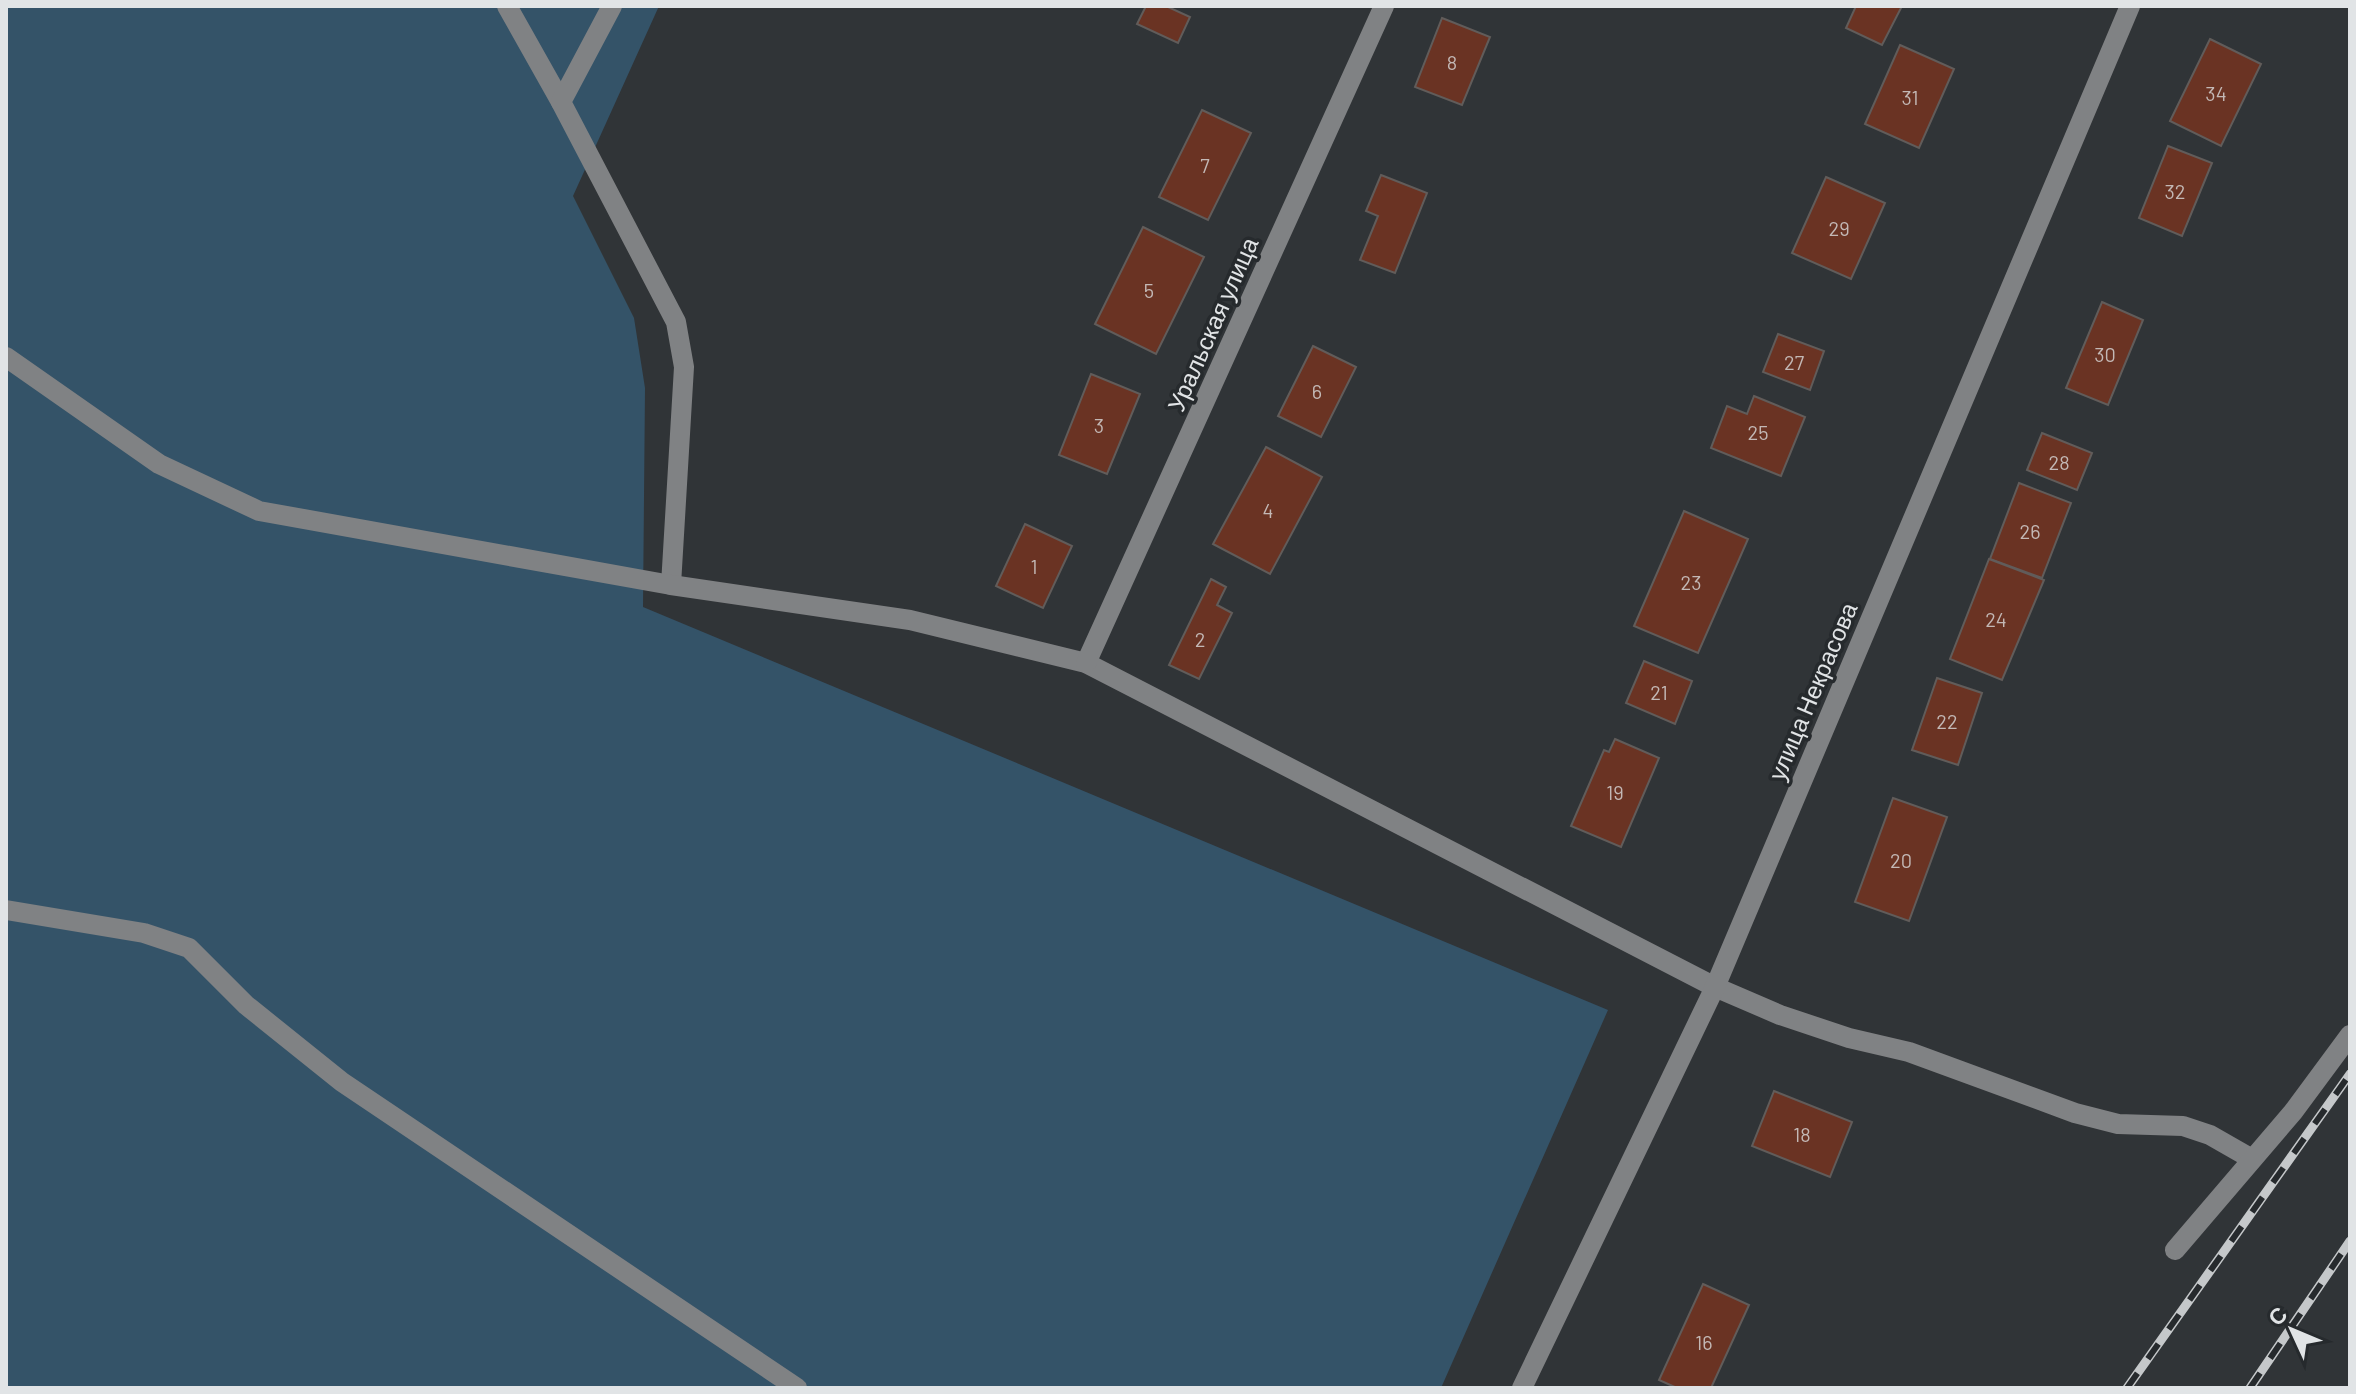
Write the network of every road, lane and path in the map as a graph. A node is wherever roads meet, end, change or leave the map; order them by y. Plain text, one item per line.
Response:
1 (507, 6) edge
2 (612, 6) edge
3 (1384, 6) edge
4 (2130, 6) edge
5 (561, 102) junction
6 (6, 357) edge
7 (671, 585) junction
8 (1086, 663) junction
9 (6, 910) edge
10 (1715, 987) junction
11 (2350, 1035) edge
12 (2252, 1159) junction
13 (2175, 1250) dead end
14 (797, 1388) edge
15 (1522, 1388) edge

1 - 5 street
2 - 5 street
3 - 8 street, Уральская улица
4 - 10 street, улица Некрасова
5 - 7 street
6 - 7 street
7 - 8 street
8 - 10 street
9 - 14 street
10 - 12 street
10 - 15 street, улица Некрасова
11 - 12 street
12 - 13 street

